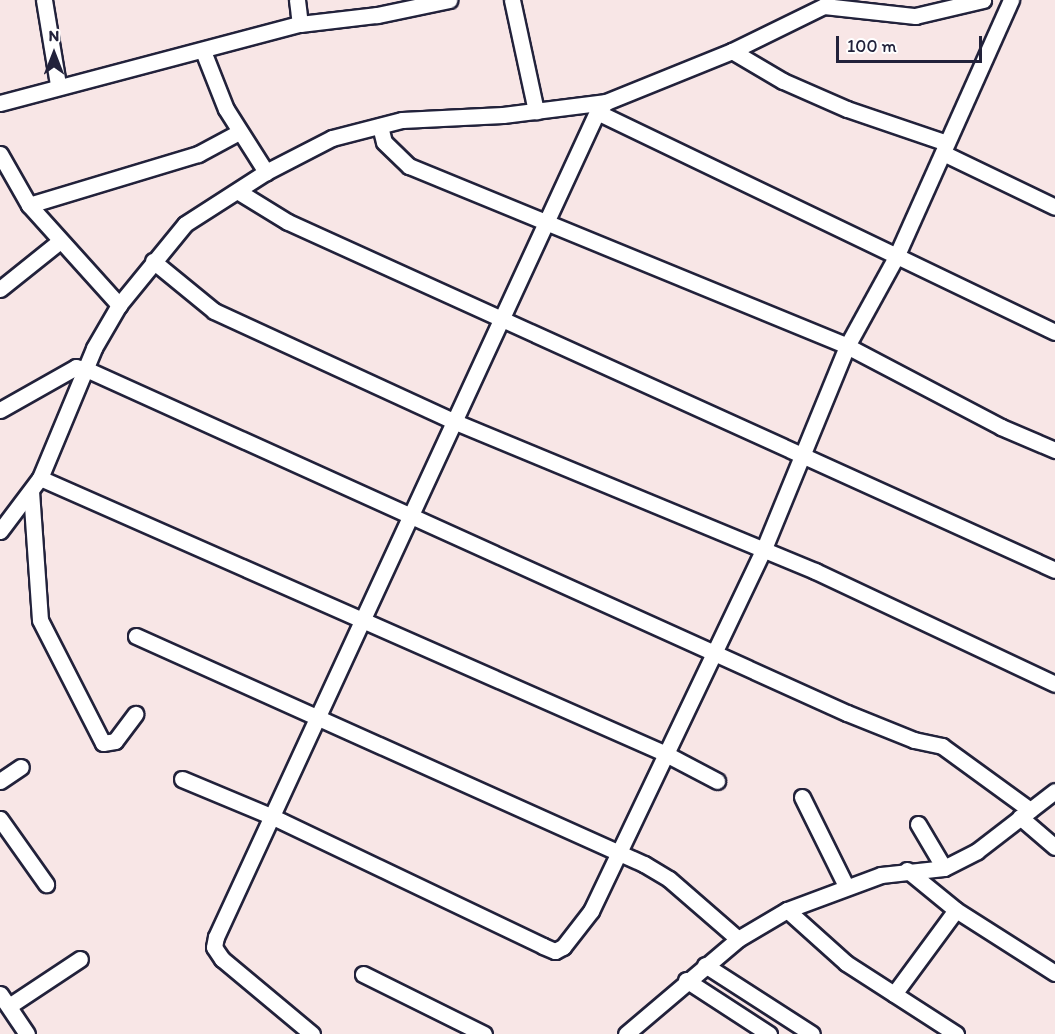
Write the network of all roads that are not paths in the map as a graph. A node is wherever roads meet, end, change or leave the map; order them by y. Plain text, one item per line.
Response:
1 (44, 0) edge
2 (297, 0) edge
3 (449, 0) edge
4 (512, 0) edge
5 (807, 0) edge
6 (983, 0) edge
7 (1011, 0) edge
8 (824, 6) junction
9 (300, 24) junction
10 (203, 51) junction
11 (732, 51) junction
12 (58, 85) junction
13 (0, 103) edge
14 (602, 107) junction
15 (536, 111) junction
16 (380, 126) junction
17 (239, 132) junction
18 (944, 148) junction
19 (0, 154) edge
20 (266, 172) junction
21 (239, 192) junction
22 (29, 205) junction
23 (1055, 207) edge
24 (549, 221) junction
25 (60, 241) junction
26 (896, 257) junction
27 (153, 261) junction
28 (0, 290) edge
29 (119, 304) junction
30 (503, 318) junction
31 (1055, 332) edge
32 (848, 346) junction
33 (88, 370) junction
34 (0, 410) edge
35 (453, 421) junction
36 (1055, 450) edge
37 (801, 454) junction
38 (35, 485) junction
39 (410, 516) junction
40 (0, 531) edge
41 (763, 551) junction
42 (1055, 570) edge
43 (362, 621) junction
44 (136, 636) dead end
45 (714, 653) junction
46 (1055, 684) edge
47 (135, 714) dead end
48 (316, 718) junction
49 (664, 753) junction
50 (21, 767) dead end
51 (182, 779) dead end
52 (0, 781) edge
53 (717, 781) dead end
54 (1055, 791) edge
55 (802, 797) dead end
56 (1025, 813) junction
57 (273, 817) junction
58 (0, 819) edge
59 (918, 824) dead end
60 (1055, 847) edge
61 (616, 852) junction
62 (944, 868) junction
63 (907, 870) junction
64 (46, 884) dead end
65 (846, 886) junction
66 (787, 910) junction
67 (956, 910) junction
68 (738, 939) junction
69 (80, 959) dead end
70 (705, 965) junction
71 (1055, 973) edge
72 (363, 974) dead end
73 (686, 980) junction
74 (894, 994) junction
75 (4, 1000) edge
76 (27, 1034) edge
77 (312, 1034) edge
78 (484, 1034) edge
79 (626, 1034) edge
80 (769, 1034) edge
81 (812, 1034) edge
82 (956, 1034) edge

1 - 12 street
2 - 9 street
3 - 9 street
4 - 15 street
5 - 8 street
6 - 8 street
7 - 18 street
8 - 11 street
9 - 10 street
10 - 12 street
10 - 17 street
11 - 14 street
11 - 18 street
12 - 13 street
14 - 15 street
14 - 24 street
14 - 26 street
15 - 16 street
16 - 20 street
16 - 24 street
17 - 20 street
17 - 22 street
18 - 23 street
18 - 26 street
19 - 22 street
20 - 21 street
21 - 27 street
21 - 30 street
22 - 25 street
24 - 30 street
24 - 32 street
25 - 28 street
25 - 29 street
26 - 31 street
26 - 32 street
27 - 29 street
27 - 35 street
29 - 33 street
30 - 35 street
30 - 37 street
32 - 36 street
32 - 37 street
33 - 34 street
33 - 38 street
33 - 39 street
35 - 39 street
35 - 41 street
37 - 41 street
37 - 42 street
38 - 40 street
38 - 43 street
38 - 47 street
39 - 43 street
39 - 45 street
41 - 45 street
41 - 46 street
43 - 48 street
43 - 49 street
44 - 48 street
45 - 49 street
45 - 56 street
48 - 57 street
48 - 61 street
49 - 53 street
49 - 61 street
50 - 52 street
51 - 57 street
54 - 56 street
55 - 65 street
56 - 60 street
56 - 62 street
57 - 61 street
57 - 77 street
58 - 64 street
59 - 62 street
61 - 68 street
62 - 63 street
63 - 65 street
63 - 67 street
65 - 66 street
66 - 68 street
66 - 74 street
67 - 71 street
67 - 74 street
68 - 70 street
69 - 75 street
70 - 73 street
70 - 81 street
72 - 78 street
73 - 79 street
73 - 80 street
74 - 82 street
75 - 76 street

